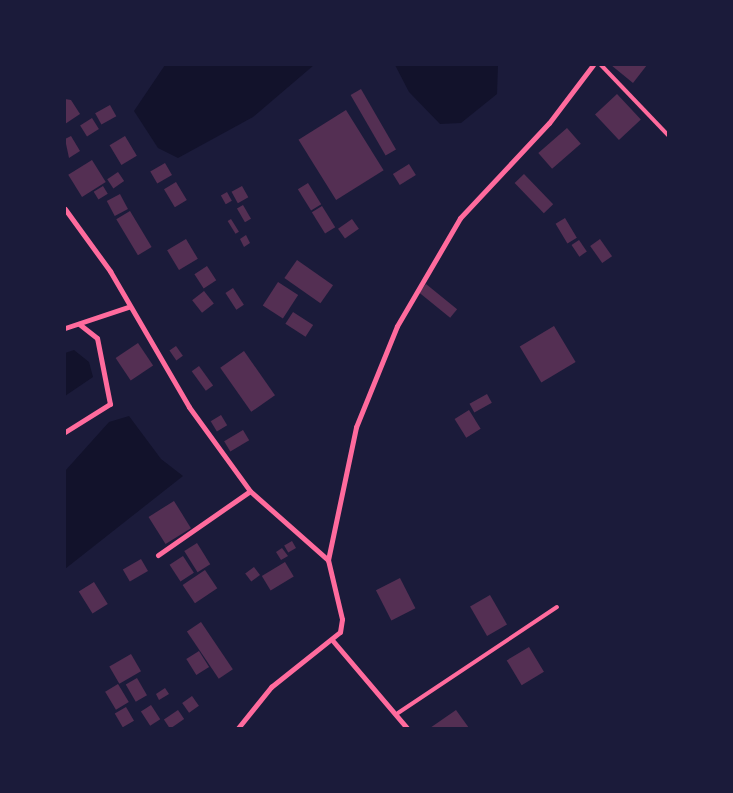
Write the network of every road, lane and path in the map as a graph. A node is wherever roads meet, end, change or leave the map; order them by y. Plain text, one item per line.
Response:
1 (593, 65) edge
2 (600, 65) edge
3 (668, 135) edge
4 (65, 209) edge
5 (128, 307) junction
6 (79, 324) junction
7 (65, 328) edge
8 (65, 432) edge
9 (250, 491) junction
10 (158, 556) dead end
11 (328, 560) junction
12 (558, 607) dead end
13 (332, 641) junction
14 (398, 713) junction
15 (238, 728) edge
16 (407, 728) edge

1 - 11 street
2 - 3 lane
4 - 5 street
5 - 6 street
5 - 9 street
6 - 7 street
6 - 8 street
9 - 10 street
9 - 11 street
11 - 13 street
12 - 14 lane
13 - 14 street
13 - 15 street
14 - 16 street

